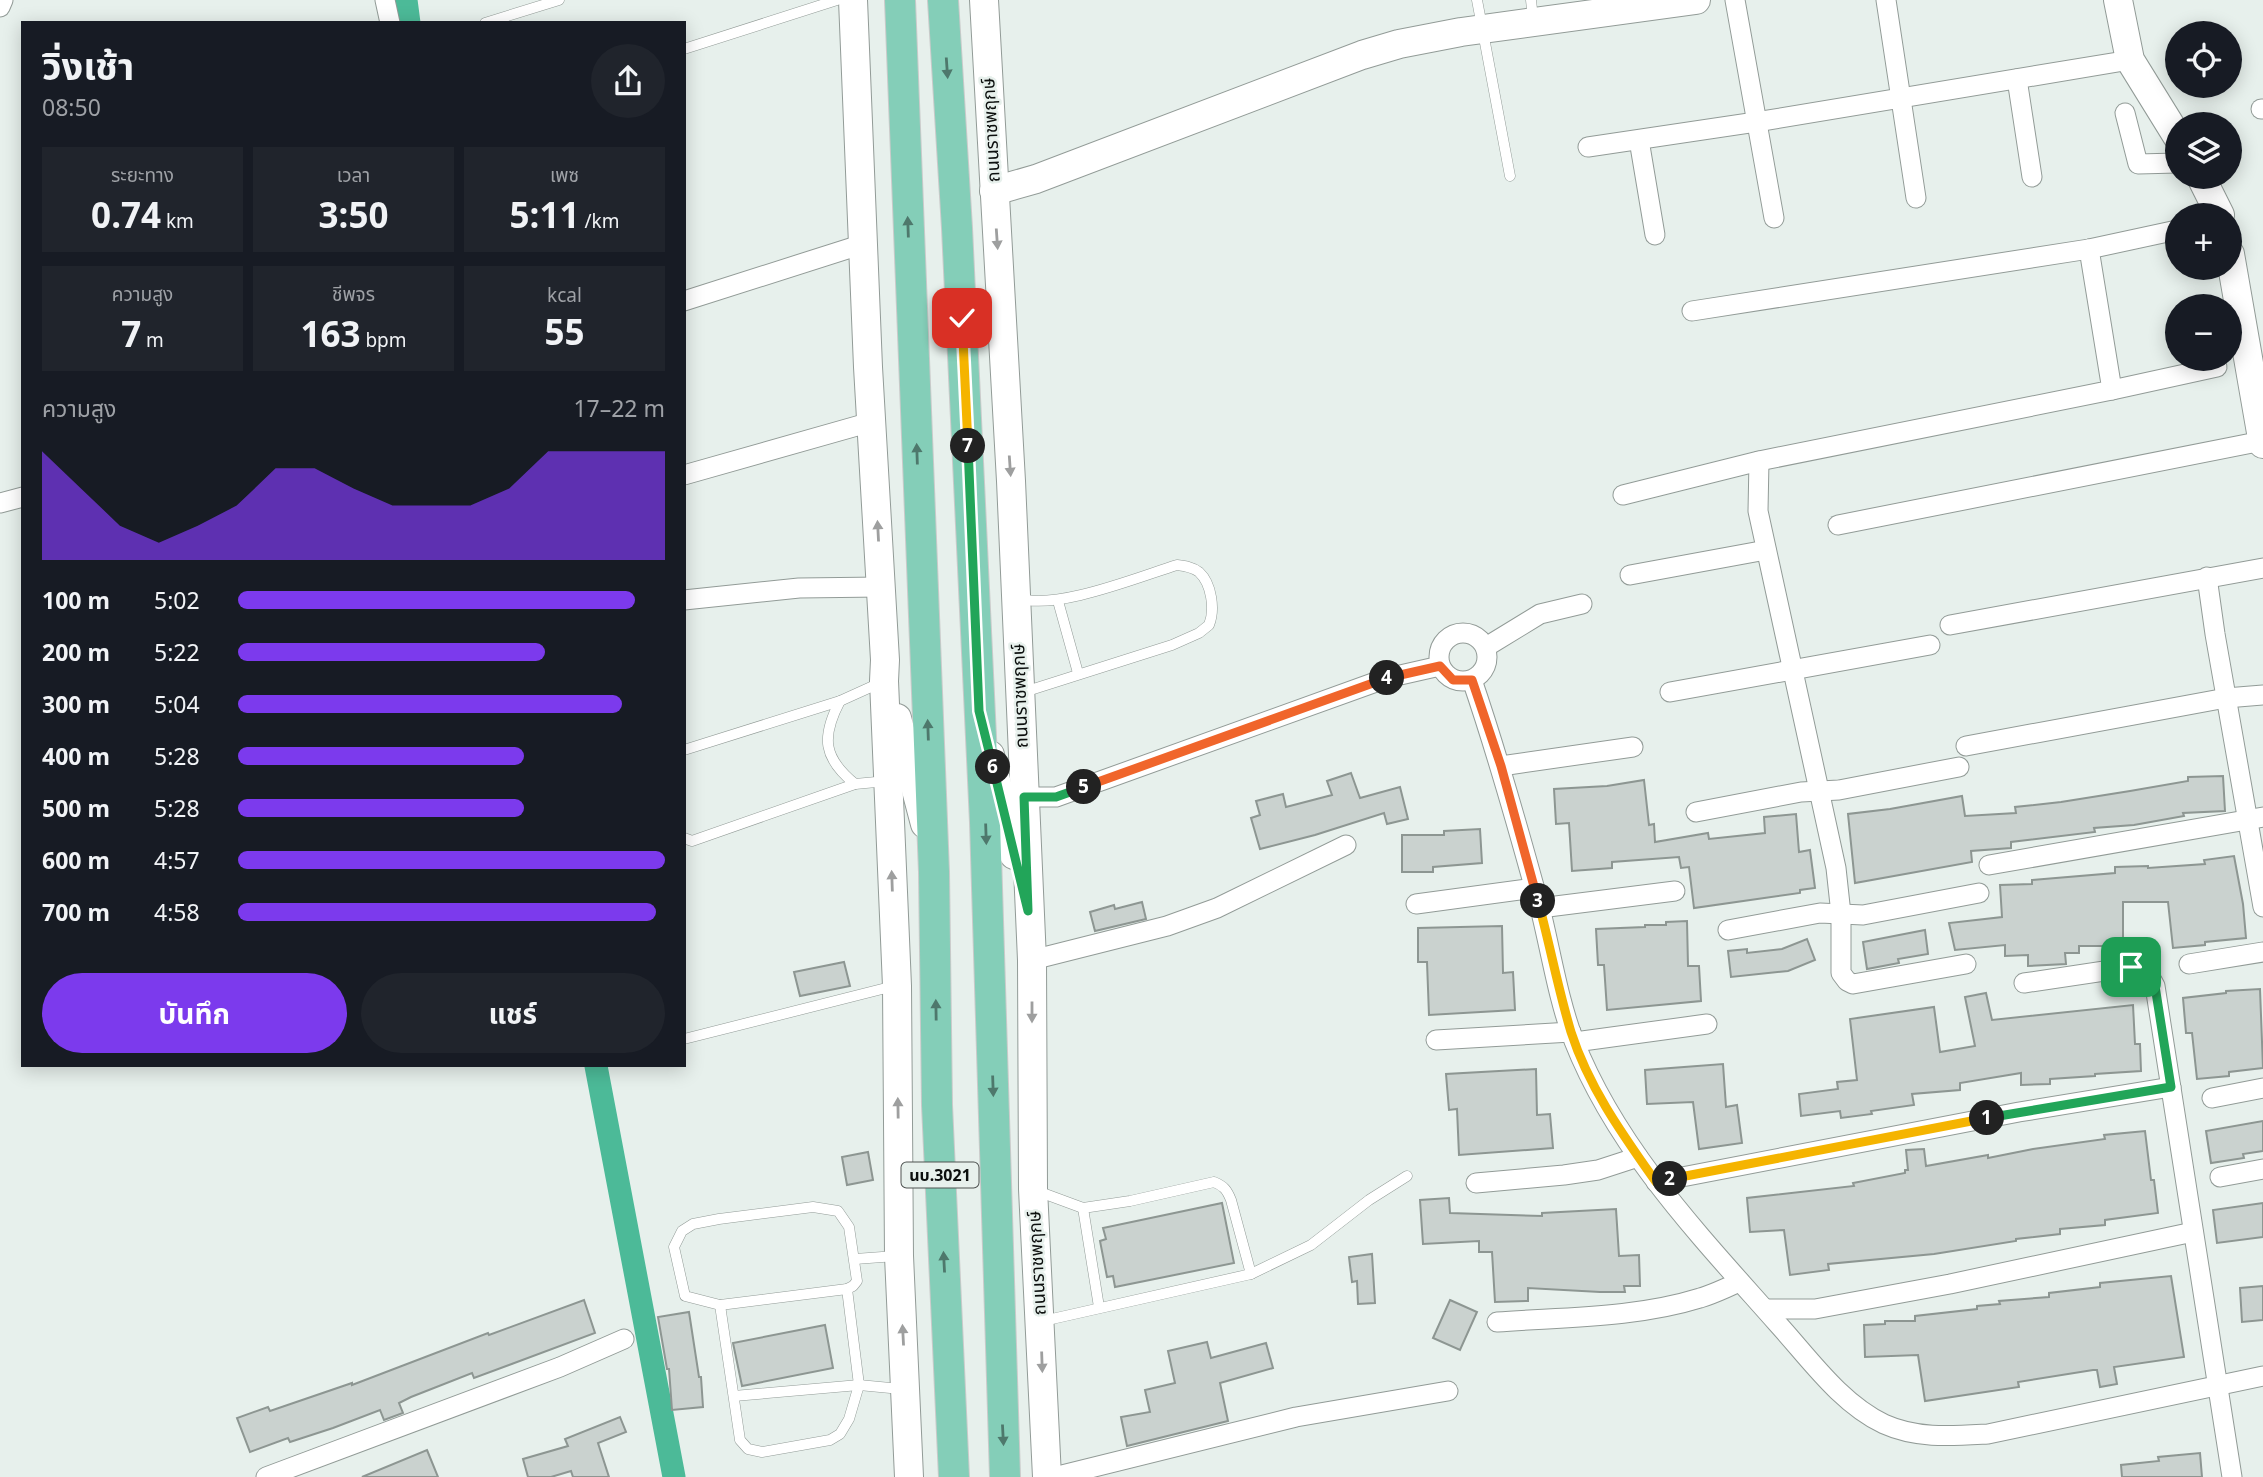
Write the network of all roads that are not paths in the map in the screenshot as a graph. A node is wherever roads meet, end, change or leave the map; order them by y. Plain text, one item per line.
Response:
1 (3, 0) edge
2 (384, 0) edge
3 (559, 0) edge
4 (837, 0) edge
5 (853, 0) edge
6 (900, 0) edge
7 (943, 0) edge
8 (984, 0) edge
9 (1477, 0) edge
10 (1696, 0) edge
11 (1735, 0) edge
12 (1886, 0) edge
13 (2118, 0) edge
14 (0, 7) edge
15 (1532, 11) edge
16 (515, 18) edge
17 (389, 21) edge
18 (497, 21) edge
19 (1483, 30) junction
20 (686, 48) edge
21 (2130, 60) junction
22 (2017, 79) junction
23 (1901, 98) junction
24 (2125, 113) dead end
25 (2165, 117) edge
26 (1756, 122) junction
27 (1639, 139) junction
28 (1588, 147) dead end
29 (2165, 163) edge
30 (1510, 176) dead end
31 (2032, 177) dead end
32 (994, 191) junction
33 (1916, 198) dead end
34 (1774, 218) dead end
35 (2165, 233) edge
36 (1655, 235) dead end
37 (863, 244) junction
38 (2089, 249) junction
39 (2234, 280) edge
40 (686, 300) edge
41 (1692, 311) dead end
42 (2195, 371) edge
43 (2112, 390) junction
44 (871, 422) junction
45 (2262, 443) edge
46 (1759, 461) junction
47 (686, 474) edge
48 (1623, 495) dead end
49 (21, 498) edge
50 (0, 503) edge
51 (1838, 525) dead end
52 (1766, 550) junction
53 (2263, 568) edge
54 (1630, 575) dead end
55 (2207, 577) junction
56 (881, 587) junction
57 (1015, 597) junction
58 (686, 600) edge
59 (1058, 601) junction
60 (1582, 604) dead end
61 (1950, 625) dead end
62 (1930, 645) dead end
63 (1486, 647) junction
64 (1440, 666) junction
65 (884, 670) junction
66 (1792, 670) junction
67 (1078, 673) junction
68 (1472, 680) junction
69 (1670, 692) dead end
70 (1020, 694) junction
71 (2263, 695) edge
72 (2227, 698) junction
73 (840, 701) junction
74 (979, 711) junction
75 (1966, 746) dead end
76 (1633, 747) dead end
77 (686, 749) edge
78 (1501, 766) junction
79 (1959, 767) dead end
80 (888, 780) junction
81 (855, 785) junction
82 (1818, 791) junction
83 (1024, 797) junction
84 (1696, 812) dead end
85 (2255, 818) edge
86 (686, 839) edge
87 (1346, 845) dead end
88 (1989, 865) dead end
89 (934, 872) junction
90 (1534, 888) junction
91 (1675, 891) dead end
92 (1979, 893) dead end
93 (1416, 904) dead end
94 (2263, 907) edge
95 (1540, 908) junction
96 (1028, 911) junction
97 (1841, 914) junction
98 (1728, 930) dead end
99 (2263, 952) edge
100 (1032, 960) junction
101 (1966, 964) dead end
102 (2189, 964) dead end
103 (2024, 983) dead end
104 (897, 986) junction
105 (1707, 1024) dead end
106 (1573, 1037) junction
107 (686, 1039) edge
108 (1436, 1040) dead end
109 (2171, 1087) junction
110 (2263, 1088) edge
111 (2212, 1098) dead end
112 (1638, 1157) junction
113 (2263, 1168) edge
114 (1407, 1176) dead end
115 (2220, 1177) dead end
116 (1656, 1182) junction
117 (1476, 1183) dead end
118 (1033, 1189) junction
119 (1083, 1208) junction
120 (2193, 1232) junction
121 (900, 1256) junction
122 (855, 1259) junction
123 (1251, 1274) junction
124 (1740, 1282) junction
125 (847, 1289) junction
126 (720, 1305) junction
127 (1099, 1307) junction
128 (1766, 1310) junction
129 (1040, 1322) junction
130 (1497, 1322) dead end
131 (624, 1339) dead end
132 (2263, 1376) edge
133 (859, 1385) junction
134 (2217, 1387) junction
135 (906, 1390) junction
136 (1448, 1391) dead end
137 (734, 1396) junction
138 (266, 1477) edge
139 (909, 1477) edge
140 (954, 1477) edge
141 (1005, 1477) edge
142 (1047, 1477) edge
143 (1054, 1477) edge
144 (2232, 1477) edge

1 - 14 street
2 - 17 street
3 - 16 lane
4 - 20 lane
5 - 37 main road, นบ.3021
89 -> 6 main road, นบ.3021
7 -> 74 main road, นบ.3021
8 - 32 main road, ถนนราชพฤกษ์
9 - 19 lane
10 - 15 main road
11 - 26 street
12 - 23 street
13 - 21 main road
15 - 19 main road
16 - 18 lane
19 - 30 lane
19 - 32 main road
21 - 22 street
21 - 25 main road
22 - 23 street
22 - 31 street
23 - 26 street
23 - 33 street
24 - 29 street
26 - 27 street
26 - 34 street
27 - 28 street
27 - 36 street
32 -> 57 main road, ถนนราชพฤกษ์
35 - 38 street
37 - 40 street
37 - 44 main road, นบ.3021
38 - 41 street
38 - 43 street
39 - 45 main road
42 - 43 street
43 - 46 street
44 - 47 street
56 -> 44 main road, นบ.3021
45 - 51 street
46 - 48 street
46 - 52 street
49 - 50 street
52 - 54 street
52 - 66 street
53 - 55 street
55 - 61 street
55 - 72 street
56 - 58 street
56 - 65 main road, นบ.3021
57 - 59 lane
57 - 70 main road, ถนนราชพฤกษ์
59 - 67 lane
59 - 67 lane
60 - 63 street
62 - 66 street
63 - 64 street
63 - 68 street
64 - 68 street
64 - 83 street
65 - 73 lane
65 - 80 main road, นบ.3021
65 - 89 main road
66 - 69 street
66 - 82 street
67 - 70 lane
68 - 78 street
70 - 83 main road, ถนนราชพฤกษ์
71 - 72 street
72 - 75 street
72 - 85 street
73 - 77 lane
73 - 81 lane
74 - 96 main road
74 -> 141 main road, นบ.3021
76 - 78 street
78 - 90 street
79 - 82 street
80 - 81 lane
104 -> 80 main road, นบ.3021
81 - 86 lane
82 - 84 street
82 - 97 street
83 - 96 main road, ถนนราชพฤกษ์
85 - 88 street
85 - 94 street
87 - 100 street
140 -> 89 main road, นบ.3021
90 - 93 street
90 - 95 street
91 - 95 street
92 - 97 street
95 - 106 street
96 - 100 main road, ถนนราชพฤกษ์
97 - 98 street
97 - 101 street
99 - 102 street
100 -> 118 main road, ถนนราชพฤกษ์
103 - 109 street
104 - 107 lane
121 -> 104 main road, นบ.3021
105 - 106 street
106 - 108 street
106 - 112 street
109 - 116 street
109 - 120 street
110 - 111 street
112 - 116 street
112 - 117 street
113 - 115 street
114 - 123 lane
116 - 124 street
118 - 119 lane
118 - 129 main road, ถนนราชพฤกษ์
119 - 123 lane
119 - 127 lane
120 - 128 street
120 - 134 street
121 - 122 lane
135 -> 121 main road, นบ.3021
122 - 125 lane
122 - 126 lane
123 - 127 lane
124 - 128 street
124 - 130 street
125 - 126 lane
125 - 133 lane
126 - 137 lane
127 - 129 lane
128 - 134 street
129 -> 142 main road, ถนนราชพฤกษ์
131 - 138 street
132 - 134 street
133 - 135 lane
133 - 137 lane
133 - 137 lane
134 - 144 street
135 - 139 main road, นบ.3021
136 - 143 street

